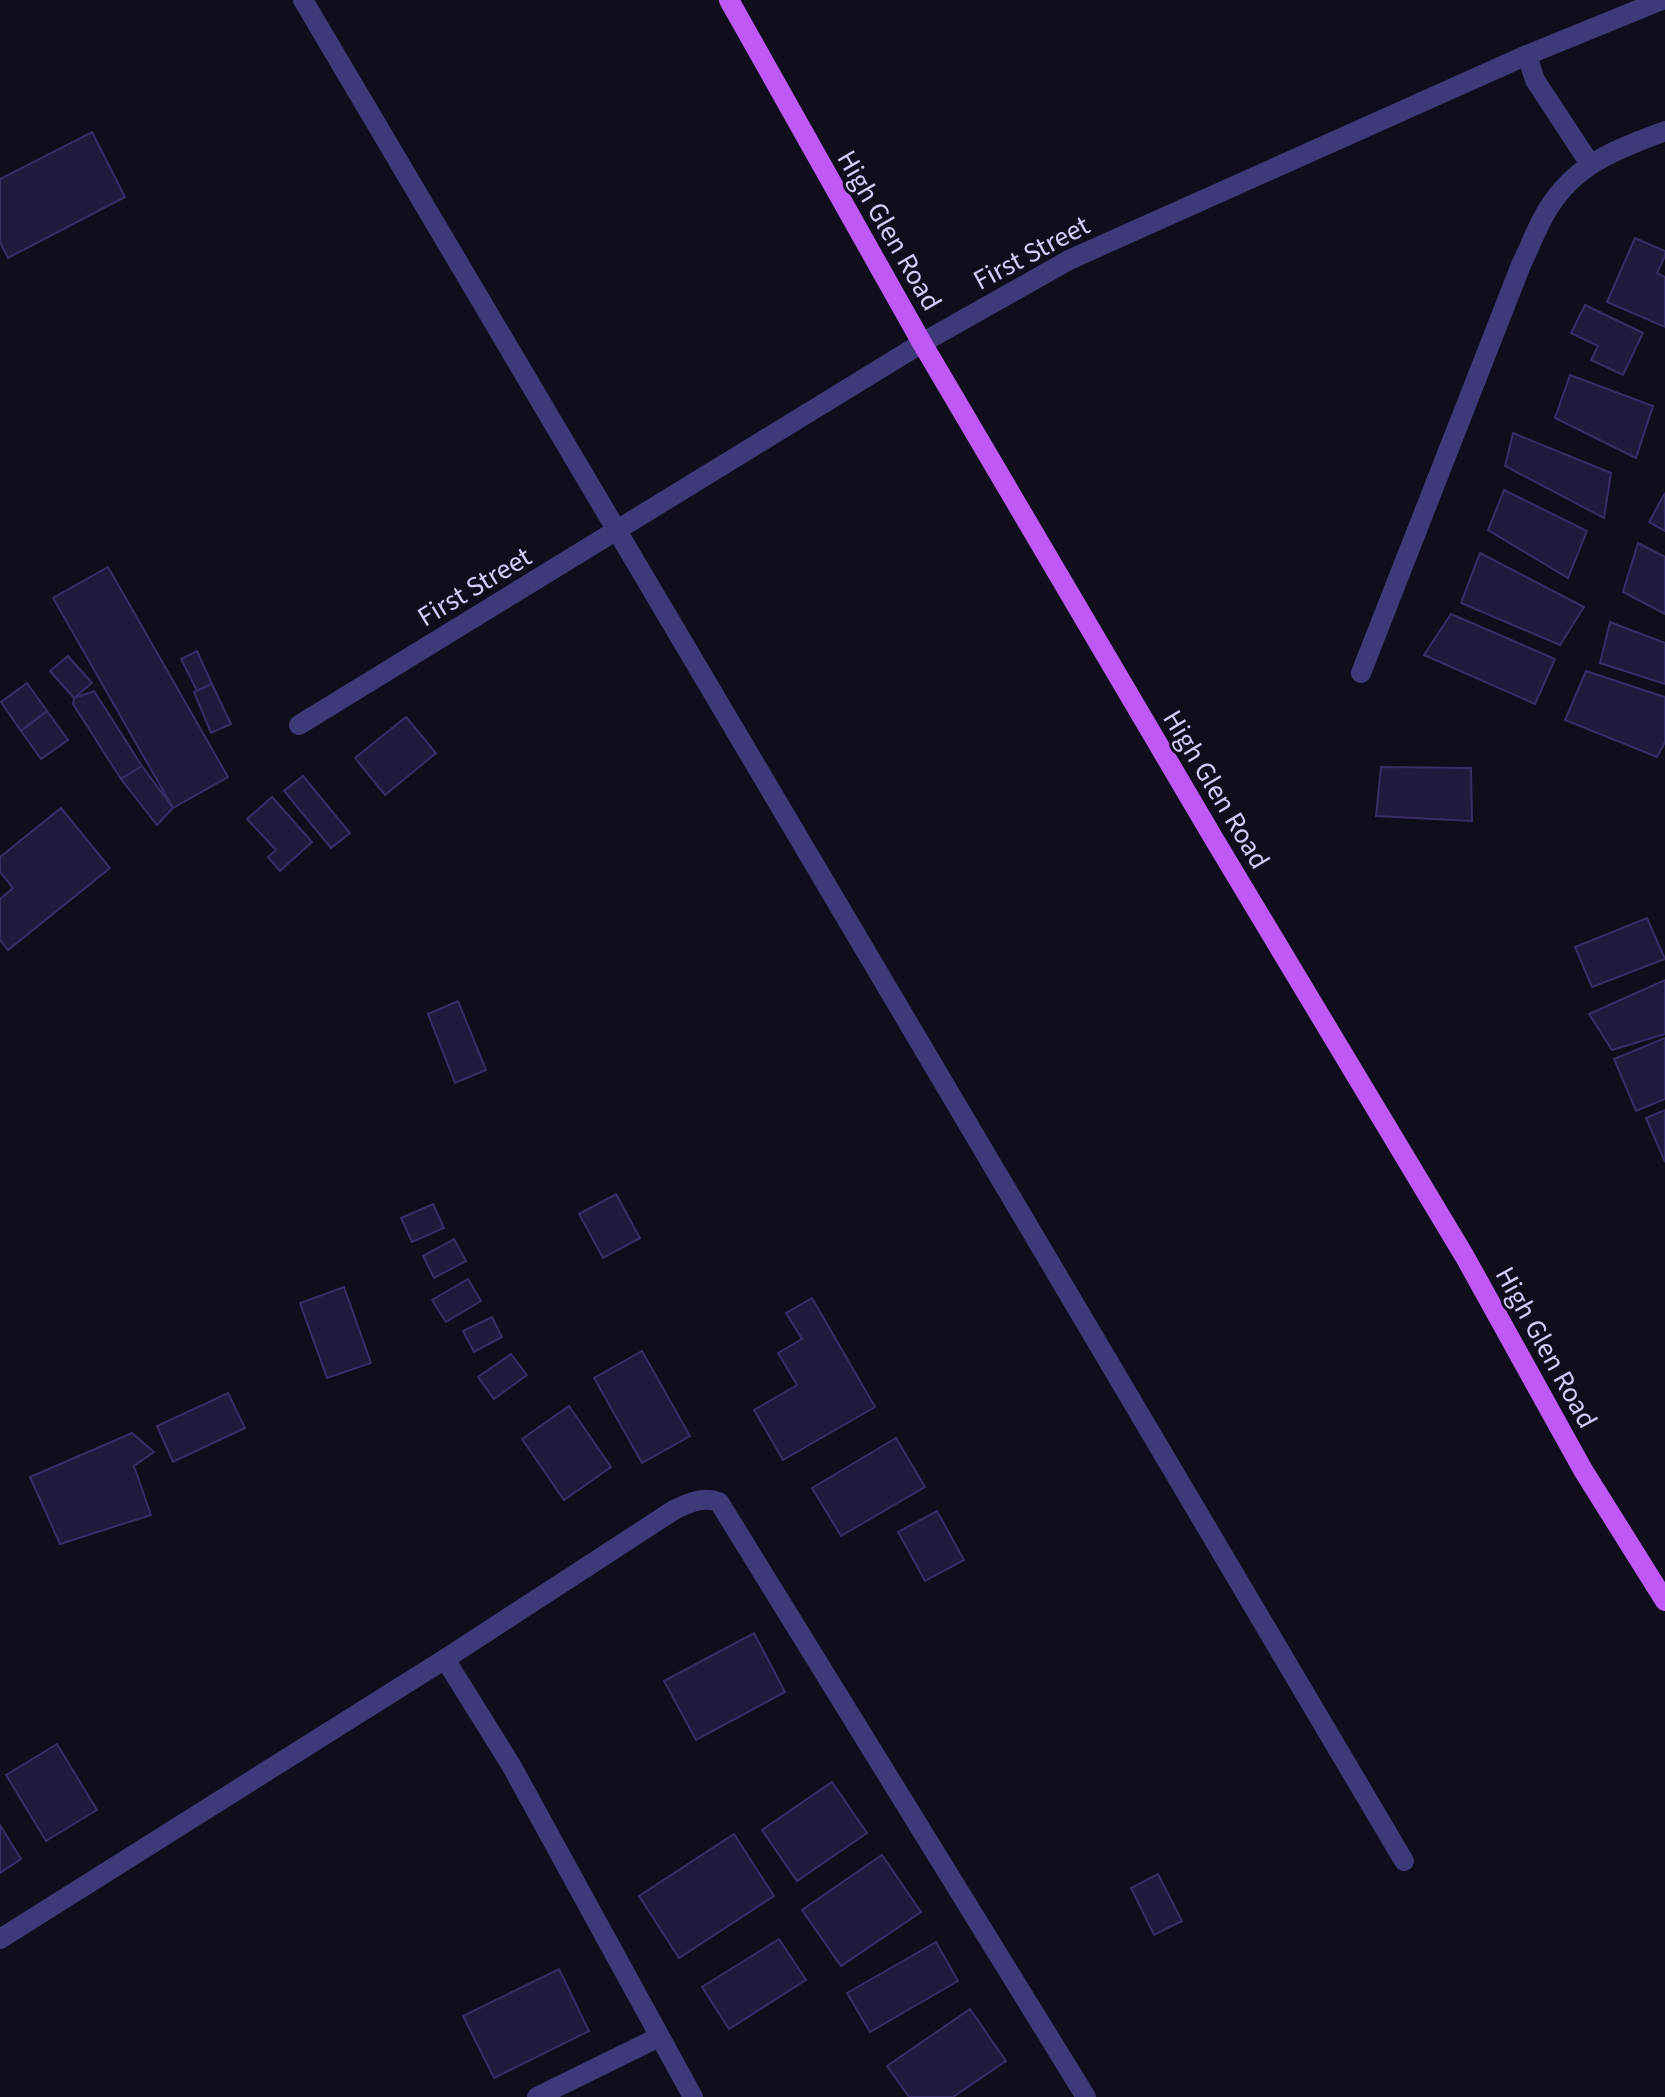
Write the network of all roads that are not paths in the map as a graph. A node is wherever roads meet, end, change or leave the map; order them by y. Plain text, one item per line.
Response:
1 (303, 0) edge
2 (729, 0) edge
3 (1662, 0) edge
4 (1527, 55) junction
5 (1665, 131) edge
6 (1590, 164) junction
7 (922, 343) junction
8 (618, 531) junction
9 (1361, 673) dead end
10 (299, 725) dead end
11 (1665, 1601) edge
12 (445, 1659) junction
13 (1404, 1861) dead end
14 (0, 1939) edge
15 (659, 2037) junction
16 (537, 2097) edge
17 (693, 2097) edge
18 (1086, 2097) edge

1 - 8 street
2 - 7 main road, High Glen Road
3 - 4 street, First Street
4 - 6 street
4 - 7 street, First Street
5 - 6 street
6 - 9 street
7 - 8 street, First Street
7 - 11 main road, High Glen Road
8 - 10 street, First Street
8 - 13 street
12 - 14 street
12 - 15 street
12 - 18 street
15 - 16 street
15 - 17 street

